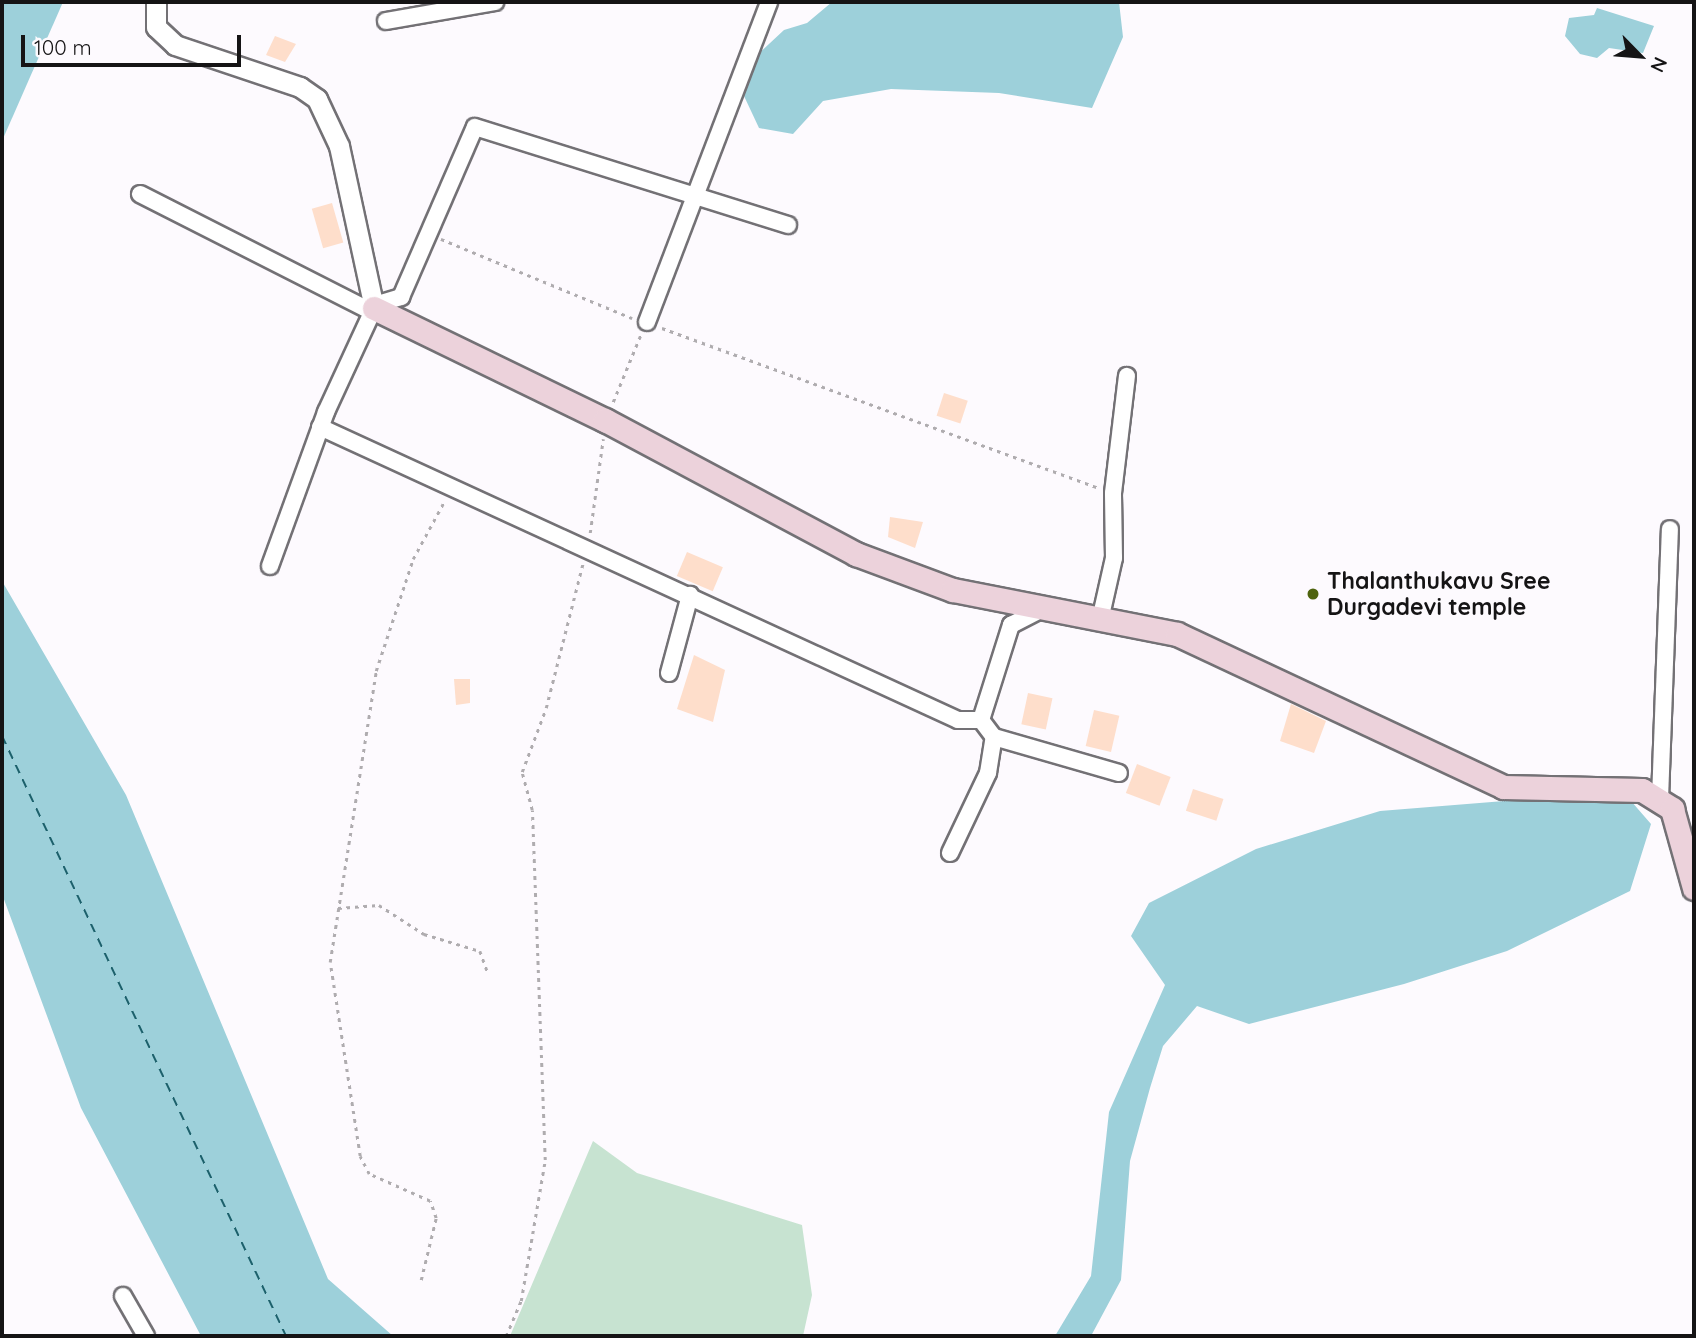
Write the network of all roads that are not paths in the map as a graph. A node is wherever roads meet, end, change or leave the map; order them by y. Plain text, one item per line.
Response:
1 (156, 2) edge
2 (495, 2) edge
3 (769, 2) edge
4 (386, 21) dead end
5 (140, 194) dead end
6 (690, 195) junction
7 (788, 225) dead end
8 (374, 308) junction
9 (647, 322) road end
10 (1127, 376) dead end
11 (320, 427) junction
12 (1670, 529) dead end
13 (270, 566) dead end
14 (690, 595) junction
15 (1044, 608) junction
16 (1100, 620) junction
17 (669, 673) dead end
18 (981, 720) junction
19 (994, 737) junction
20 (1119, 773) dead end
21 (1660, 799) junction
22 (950, 853) dead end
23 (1694, 883) edge
24 (123, 1296) dead end
25 (146, 1336) edge

1 - 8 street
2 - 4 street
3 - 6 street
5 - 8 street
6 - 7 street
6 - 8 street
6 - 9 street
8 - 11 street
8 - 15 main road
10 - 16 street
11 - 13 street
11 - 14 street
12 - 21 street
14 - 17 street
14 - 18 street
15 - 16 main road
15 - 18 street
16 - 21 main road
18 - 19 street
19 - 20 street
19 - 22 street
21 - 23 main road
24 - 25 street

